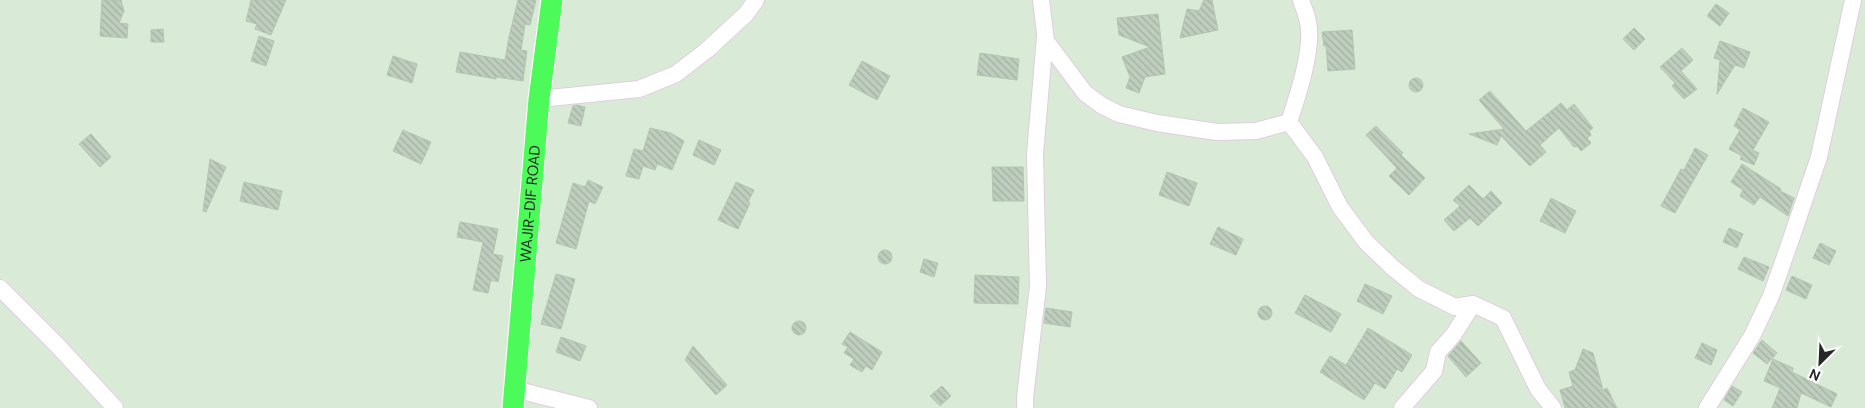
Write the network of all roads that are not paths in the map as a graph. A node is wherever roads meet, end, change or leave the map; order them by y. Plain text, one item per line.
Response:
1 (756, 0) edge
2 (1041, 0) edge
3 (1301, 0) edge
4 (1853, 0) edge
5 (549, 1) edge
6 (1046, 37) junction
7 (539, 99) junction
8 (1289, 122) junction
9 (0, 288) edge
10 (1472, 304) junction
11 (514, 398) edge
12 (115, 408) edge
13 (589, 408) edge
14 (1025, 408) edge
15 (1402, 408) edge
16 (1553, 408) edge
17 (1707, 408) edge

1 - 7 street
2 - 6 street
3 - 8 street
4 - 17 street
5 - 7 main road, WAJIR-DIF ROAD
6 - 8 street
6 - 14 street
7 - 11 main road, WAJIR-DIF ROAD
8 - 10 street
9 - 12 street
10 - 15 street
10 - 16 street
11 - 13 street

